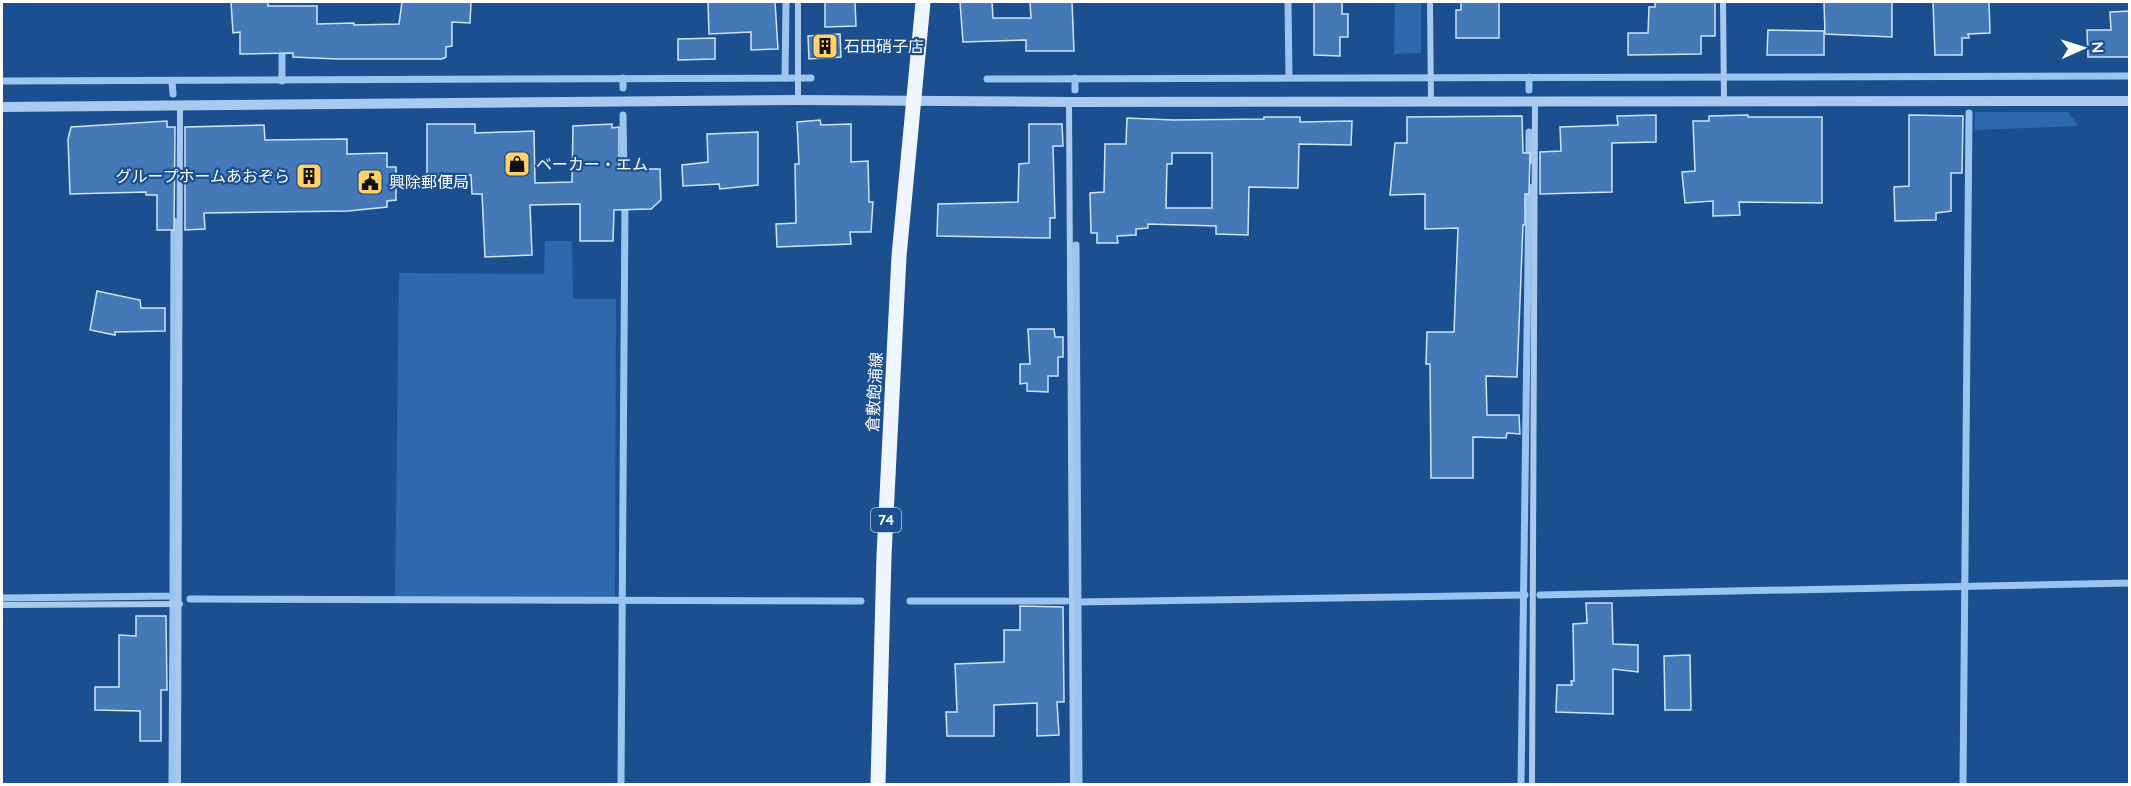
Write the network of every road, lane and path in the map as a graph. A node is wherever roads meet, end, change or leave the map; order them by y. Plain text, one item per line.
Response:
1 (798, 2) edge
2 (923, 2) edge
3 (1430, 2) edge
4 (1723, 2) edge
5 (798, 100) junction
6 (1535, 100) junction
7 (912, 101) junction
8 (1724, 101) junction
9 (2130, 101) edge
10 (1069, 102) junction
11 (1431, 102) junction
12 (2, 107) edge
13 (180, 107) junction
14 (175, 604) junction
15 (2, 606) edge
16 (178, 784) edge
17 (878, 784) edge
18 (1073, 784) edge
19 (1532, 784) edge

1 - 5 street
2 - 7 main road, 倉敷飽浦線 / 74
3 - 11 street
4 - 8 street
5 - 7 street
5 - 13 street
6 - 8 street
6 - 11 street
6 - 19 street
7 - 10 street
7 - 17 main road, 倉敷飽浦線 / 74
8 - 9 street
10 - 11 street
10 - 18 street
12 - 13 street
13 - 14 street
14 - 15 street
14 - 16 street

